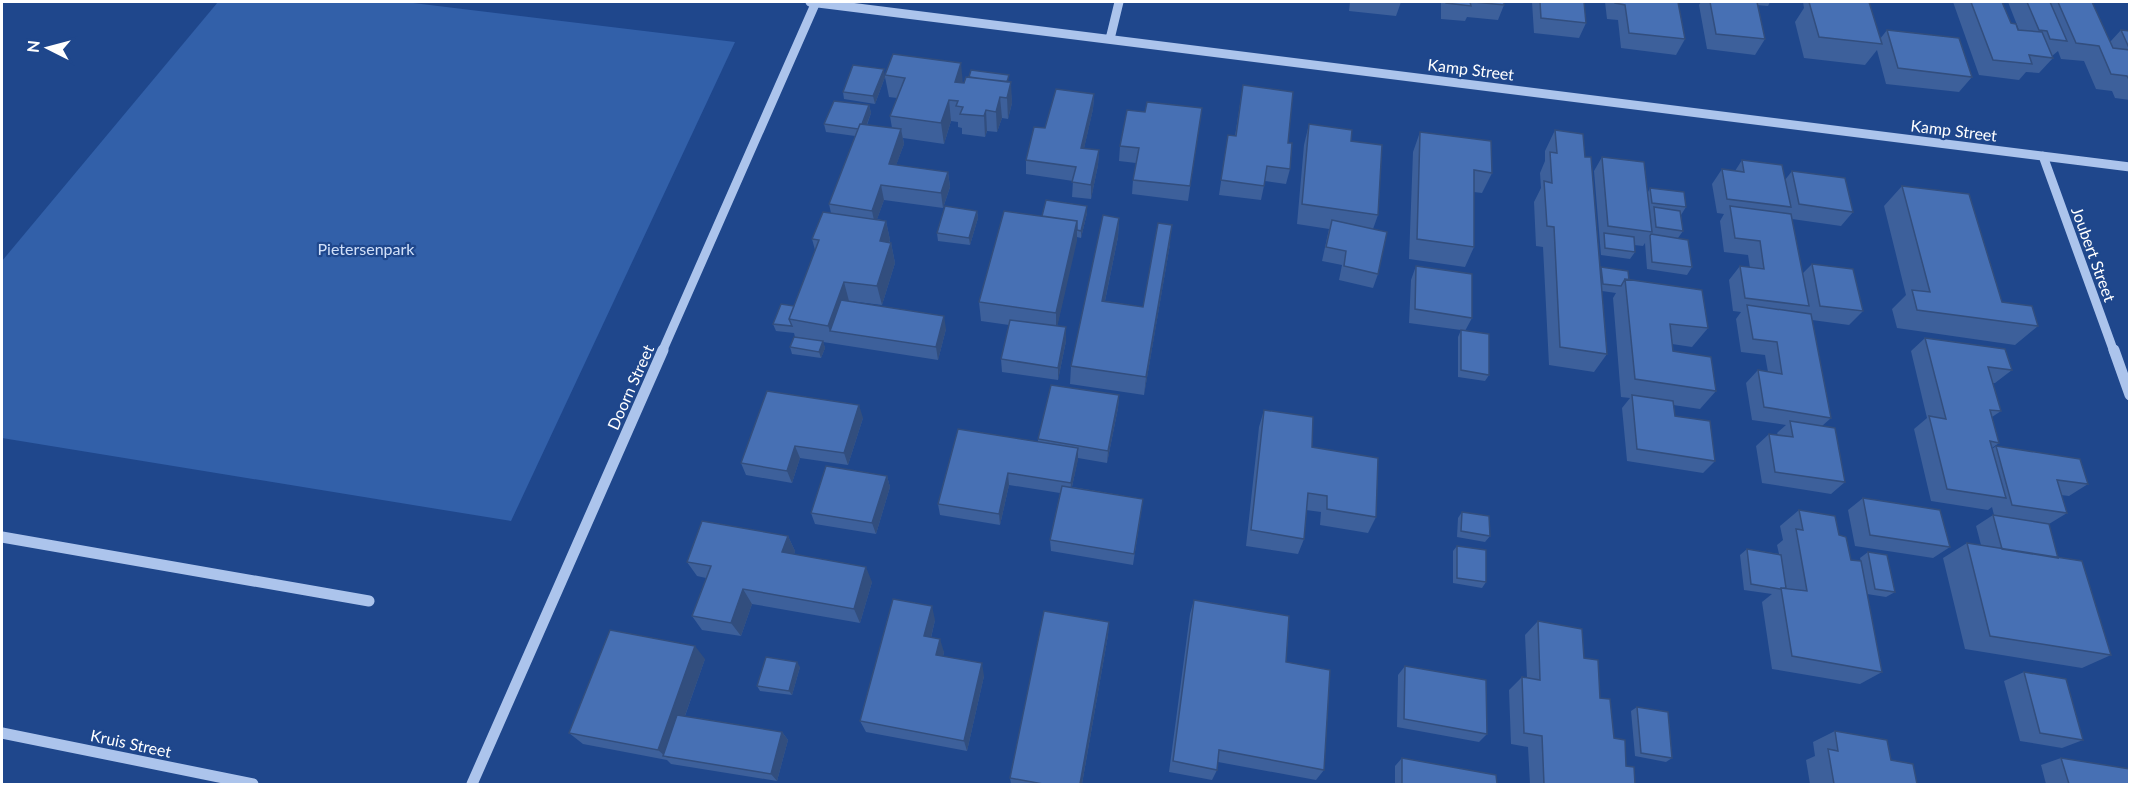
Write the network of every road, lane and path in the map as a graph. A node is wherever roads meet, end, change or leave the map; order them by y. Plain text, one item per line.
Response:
1 (810, 2) edge
2 (816, 2) edge
3 (1119, 2) edge
4 (1110, 39) junction
5 (2043, 156) junction
6 (2130, 167) edge
7 (2130, 395) edge
8 (2, 537) edge
9 (369, 601) dead end
10 (2, 733) edge
11 (253, 784) edge
12 (472, 784) edge

1 - 2 street, Kamp Street
2 - 4 street, Kamp Street
2 - 12 street, Doorn Street
3 - 4 street
4 - 5 street, Kamp Street
5 - 6 street, Kamp Street
5 - 7 street, Joubert Street
8 - 9 street
10 - 11 street, Kruis Street

